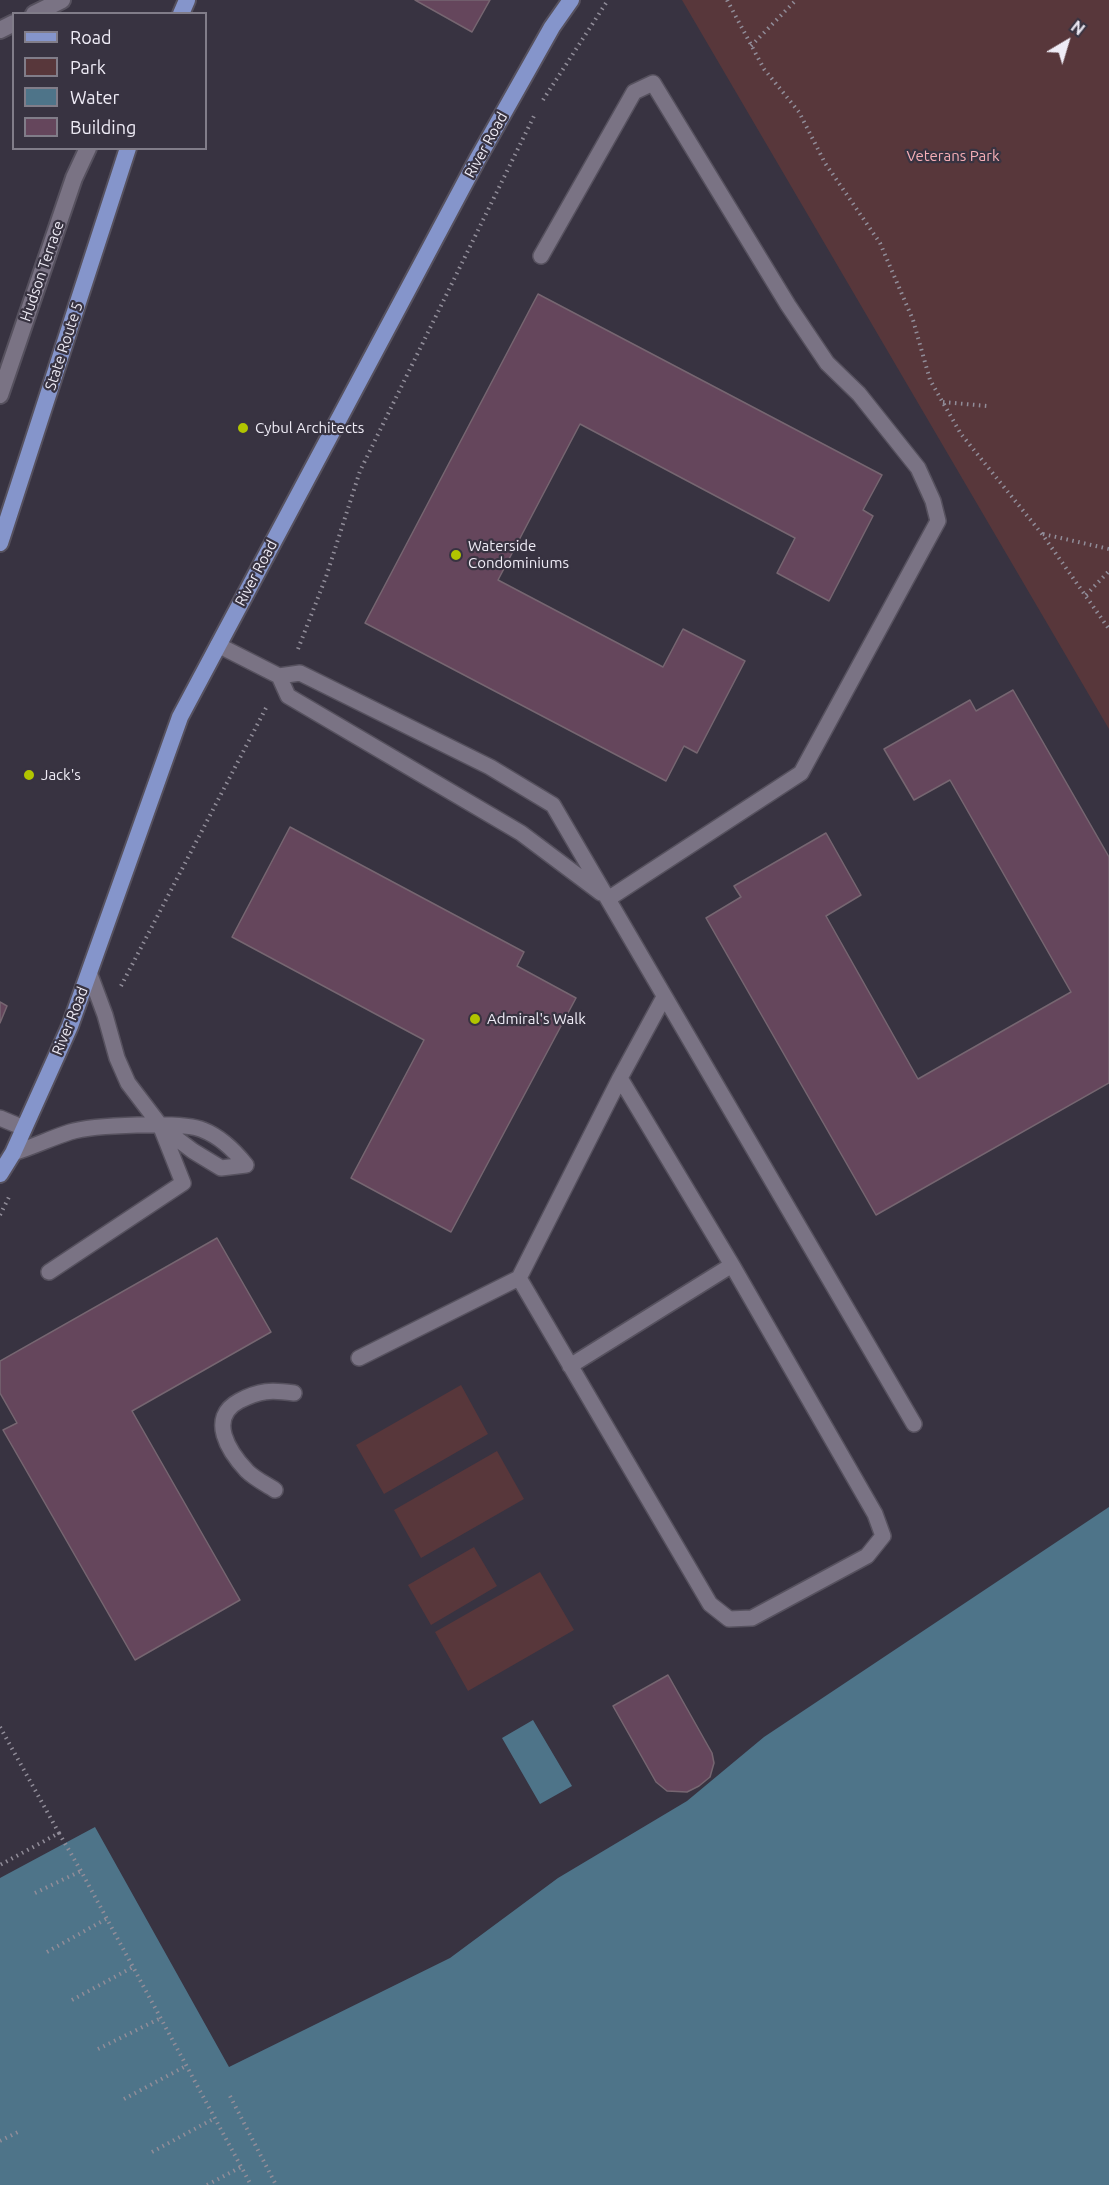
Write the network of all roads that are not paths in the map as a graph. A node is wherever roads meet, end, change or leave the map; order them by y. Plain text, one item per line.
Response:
1 (63, 0) edge
2 (571, 0) edge
3 (38, 12) edge
4 (87, 150) edge
5 (127, 150) edge
6 (541, 256) dead end
7 (0, 395) edge
8 (0, 543) edge
9 (218, 645) junction
10 (281, 677) junction
11 (608, 898) junction
12 (89, 972) junction
13 (664, 997) junction
14 (620, 1078) junction
15 (0, 1118) edge
16 (160, 1125) junction
17 (24, 1128) junction
18 (14, 1153) junction
19 (0, 1174) edge
20 (732, 1265) junction
21 (49, 1272) dead end
22 (519, 1278) junction
23 (359, 1358) dead end
24 (570, 1366) junction
25 (294, 1393) dead end
26 (914, 1424) dead end
27 (274, 1490) dead end

1 - 3 street
2 - 9 main road, River Road
4 - 7 street, Hudson Terrace
5 - 8 main road, State Route 5
6 - 11 lane
9 - 10 lane
9 - 12 main road, River Road
10 - 11 lane
10 - 11 lane
11 - 13 lane
12 - 16 lane
12 - 17 main road, River Road
13 - 14 lane
13 - 26 lane
14 - 20 lane
14 - 22 lane
15 - 17 lane
16 - 16 lane
16 - 18 lane
16 - 21 lane
17 - 18 main road, River Road
18 - 19 main road, River Road
20 - 24 lane
20 - 24 lane
22 - 23 lane
22 - 24 lane
25 - 27 lane

